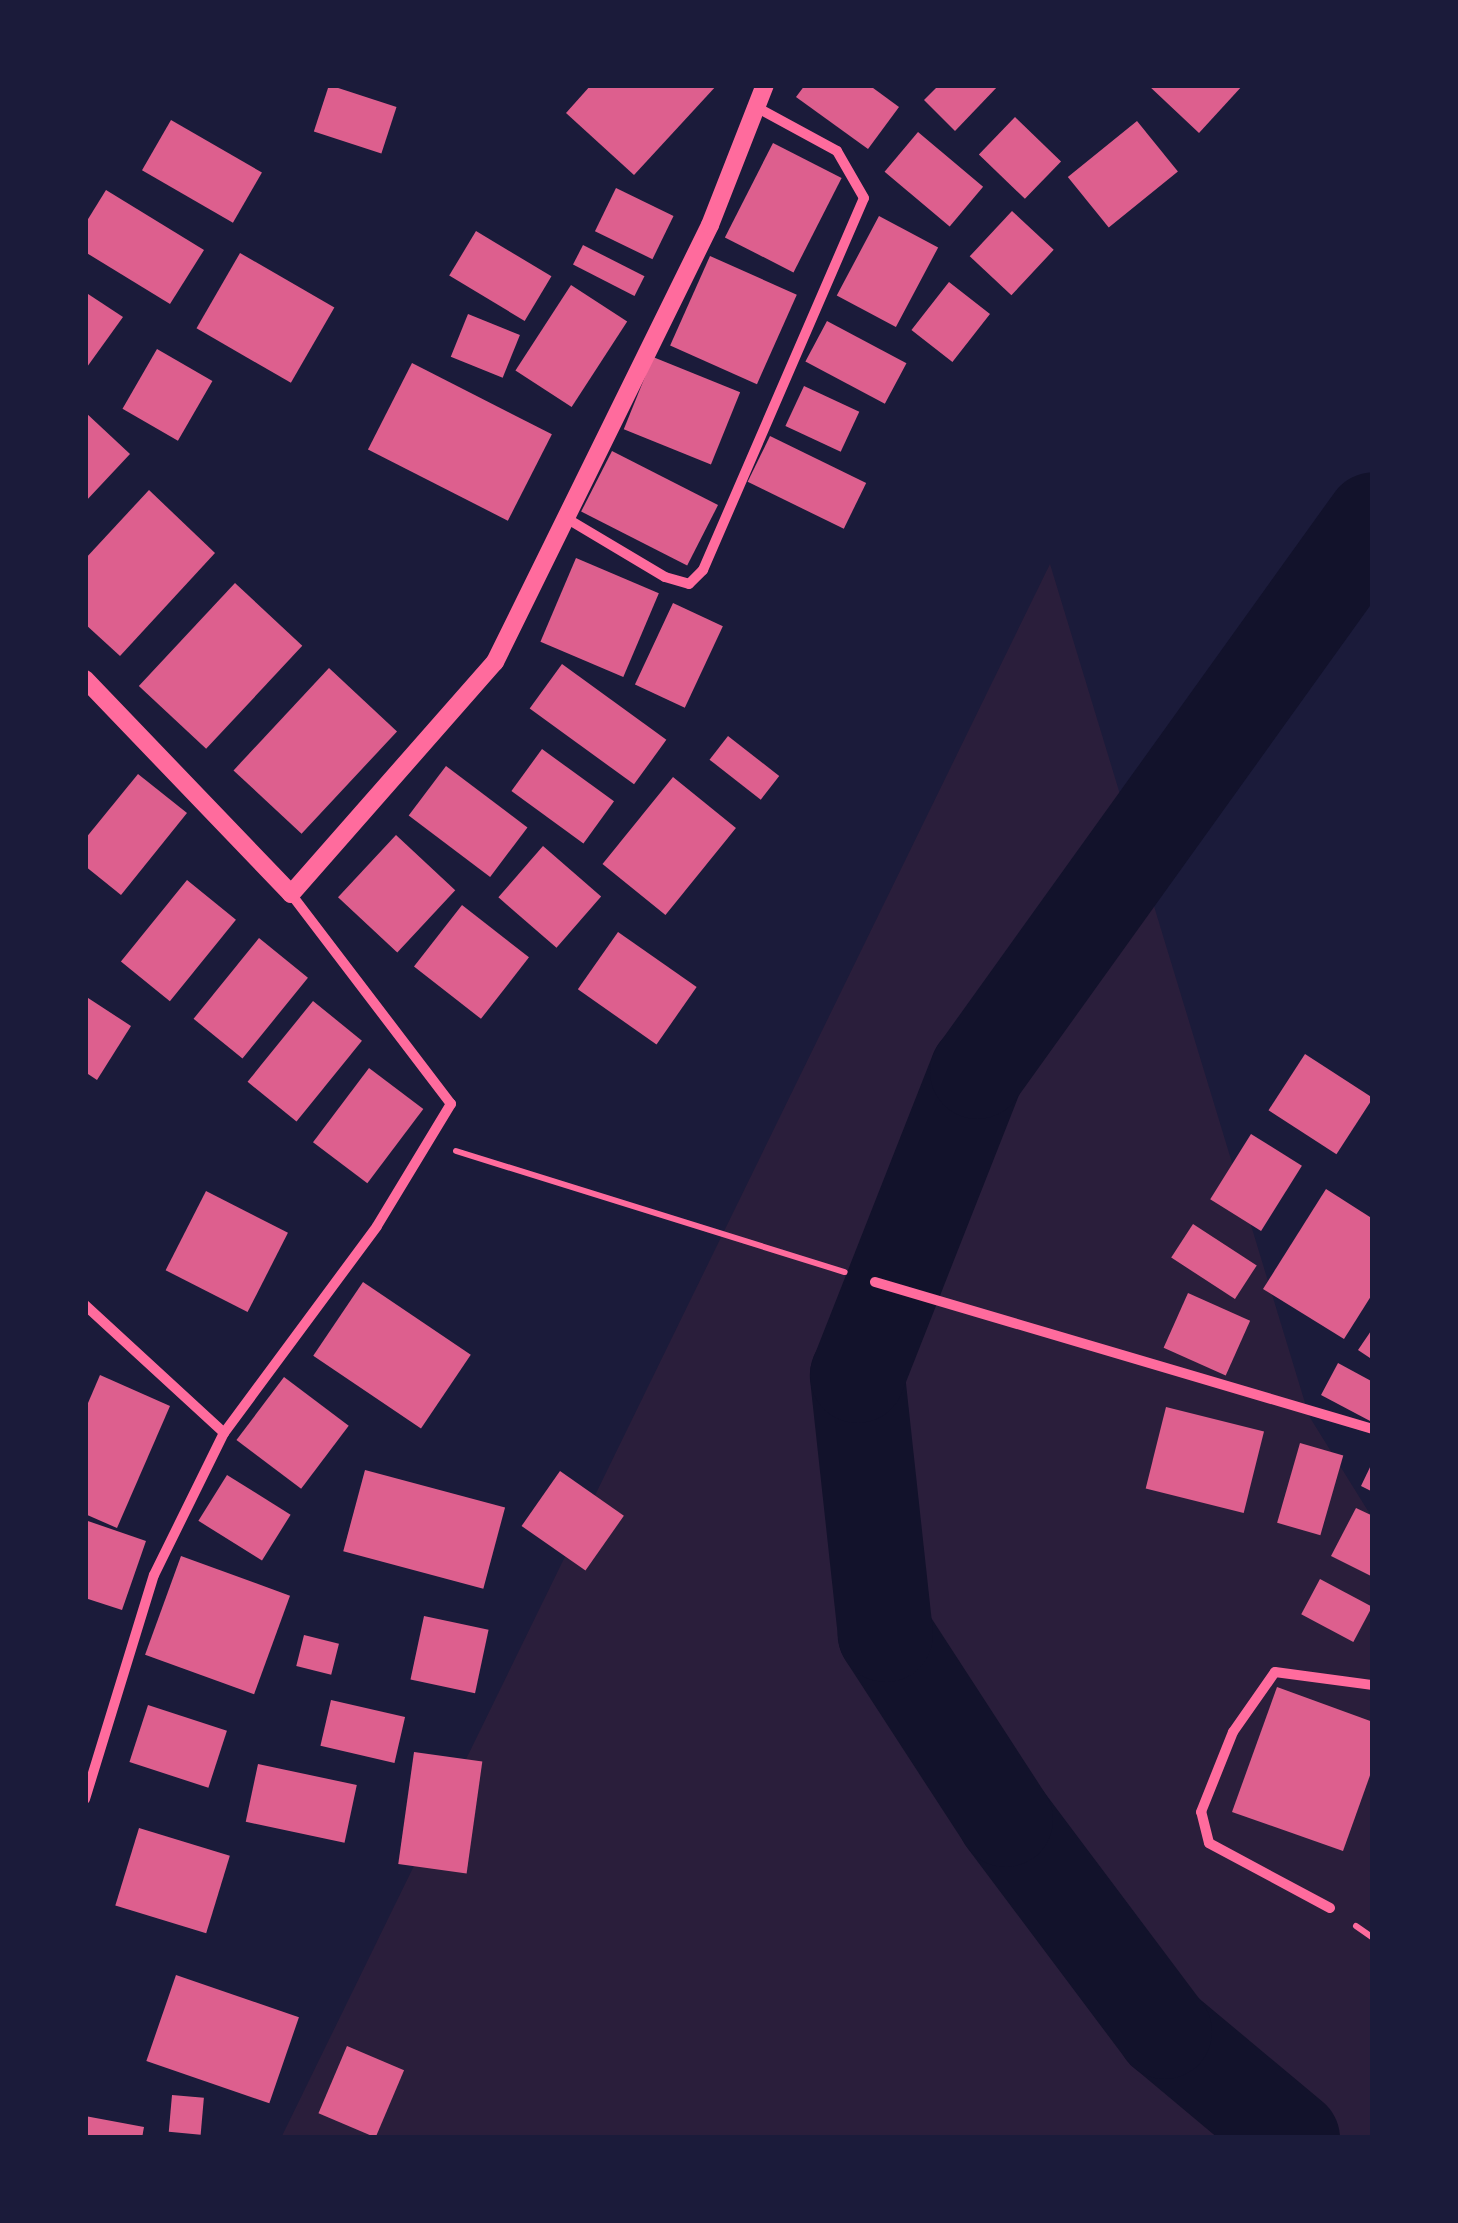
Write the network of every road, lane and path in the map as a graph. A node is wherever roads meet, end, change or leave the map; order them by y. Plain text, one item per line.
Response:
1 (765, 85) edge
2 (756, 106) junction
3 (566, 518) junction
4 (85, 680) edge
5 (291, 894) junction
6 (426, 1142) junction
7 (875, 1282) joint
8 (85, 1304) edge
9 (1373, 1429) edge
10 (224, 1433) junction
11 (1373, 1684) edge
12 (85, 1799) edge
13 (1330, 1908) dead end

1 - 2 street
2 - 3 street
2 - 3 street
3 - 5 street
4 - 5 street
5 - 6 street
6 - 7 path
6 - 10 street
7 - 9 street
8 - 10 street
10 - 12 street
11 - 13 street

